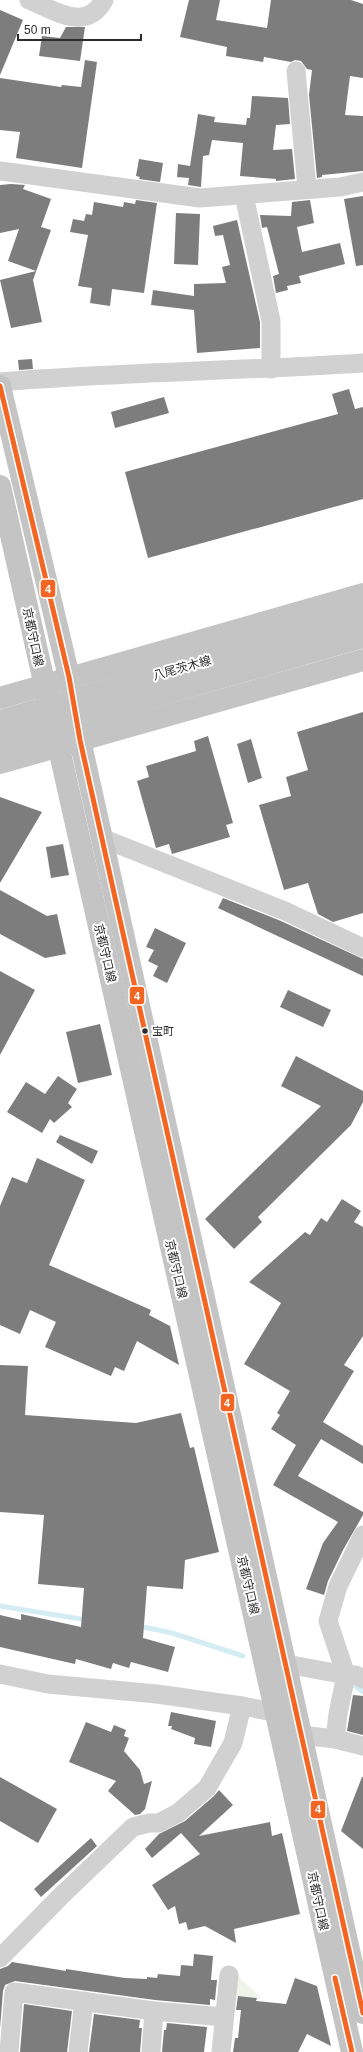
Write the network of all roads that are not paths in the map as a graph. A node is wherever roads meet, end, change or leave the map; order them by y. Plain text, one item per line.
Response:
1 (29, 0) edge
2 (104, 0) edge
3 (296, 71) dead end
4 (0, 171) edge
5 (363, 182) edge
6 (307, 188) junction
7 (244, 195) junction
8 (363, 363) edge
9 (271, 369) junction
10 (0, 382) edge
11 (0, 386) edge
12 (0, 486) edge
13 (363, 594) edge
14 (363, 615) edge
15 (363, 637) edge
16 (318, 639) junction
17 (363, 660) edge
18 (69, 677) junction
19 (44, 685) junction
20 (0, 698) edge
21 (0, 721) edge
22 (80, 740) junction
23 (0, 741) edge
24 (58, 746) junction
25 (0, 763) edge
26 (102, 838) junction
27 (363, 948) edge
28 (363, 1534) edge
29 (286, 1664) junction
30 (0, 1674) edge
31 (354, 1677) edge
32 (242, 1706) junction
33 (292, 1722) junction
34 (335, 1739) junction
35 (363, 1746) edge
36 (0, 1958) edge
37 (229, 1975) dead end
38 (352, 1979) edge
39 (84, 2001) junction
40 (154, 2011) junction
41 (363, 2012) edge
42 (224, 2017) junction
43 (353, 2048) edge
44 (9, 2052) edge
45 (78, 2052) edge
46 (151, 2052) edge
47 (221, 2052) edge

1 - 2 street
3 - 6 street
4 - 7 street
5 - 6 street
6 - 7 street
7 - 9 street
8 - 9 street
9 - 10 street
11 - 18 main road, 京都守口線
12 - 19 main road, 京都守口線
13 - 18 main road
14 - 16 main road, 八尾茨木線
15 - 16 main road, 八尾茨木線
16 - 21 main road, 八尾茨木線, bridge
16 - 23 main road, 八尾茨木線, bridge
17 - 22 main road
18 - 19 main road
18 - 22 main road, 京都守口線
19 - 20 main road
19 - 24 main road, 京都守口線
22 - 24 main road
22 - 26 main road, 京都守口線
24 - 25 main road
24 - 33 main road, 京都守口線
26 - 27 street
26 - 29 main road, 京都守口線
28 - 31 street
29 - 31 street
29 - 33 main road, 京都守口線
30 - 32 street
31 - 34 street
32 - 33 street
32 - 36 street
33 - 34 street
33 - 38 main road, 京都守口線
33 - 38 main road, 京都守口線
34 - 35 street
37 - 42 street
38 - 41 main road, 京都守口線
38 - 43 main road, 京都守口線
39 - 40 street
39 - 44 street
39 - 45 street
40 - 42 street
40 - 46 street
42 - 47 street

